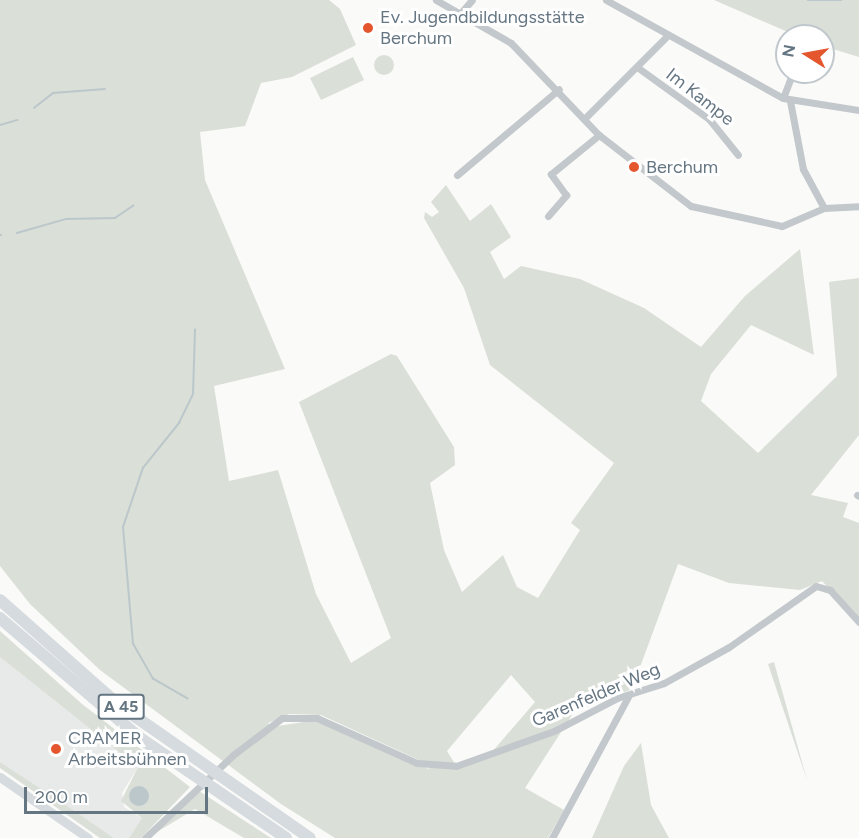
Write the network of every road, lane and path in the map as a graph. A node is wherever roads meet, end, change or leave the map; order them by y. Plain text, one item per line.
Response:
1 (436, 0) edge
2 (472, 0) edge
3 (606, 0) edge
4 (458, 16) junction
5 (668, 35) junction
6 (637, 67) junction
7 (790, 84) edge
8 (559, 89) junction
9 (786, 99) junction
10 (859, 110) edge
11 (585, 117) junction
12 (599, 135) junction
13 (738, 155) dead end
14 (457, 175) dead end
15 (859, 206) edge
16 (824, 208) junction
17 (548, 216) dead end
18 (0, 600) edge
19 (0, 618) edge
20 (859, 622) edge
21 (628, 695) junction
22 (0, 777) edge
23 (88, 838) edge
24 (145, 838) edge
25 (286, 838) edge
26 (310, 838) edge
27 (552, 838) edge

1 - 4 street
2 - 4 street
3 - 5 street
4 - 8 street
5 - 6 street
5 - 9 street
6 - 11 street
6 - 13 street, Im Kampe
7 - 9 street
8 - 11 street
8 - 14 street
9 - 10 street
9 - 16 street
11 - 12 street
12 - 16 street
12 - 17 street
15 - 16 street
18 - 26 highway, A 45
19 - 25 highway, A 45
20 - 21 street, Garenfelder Weg
21 - 24 street, Garenfelder Weg
21 - 27 street
22 - 23 main road

